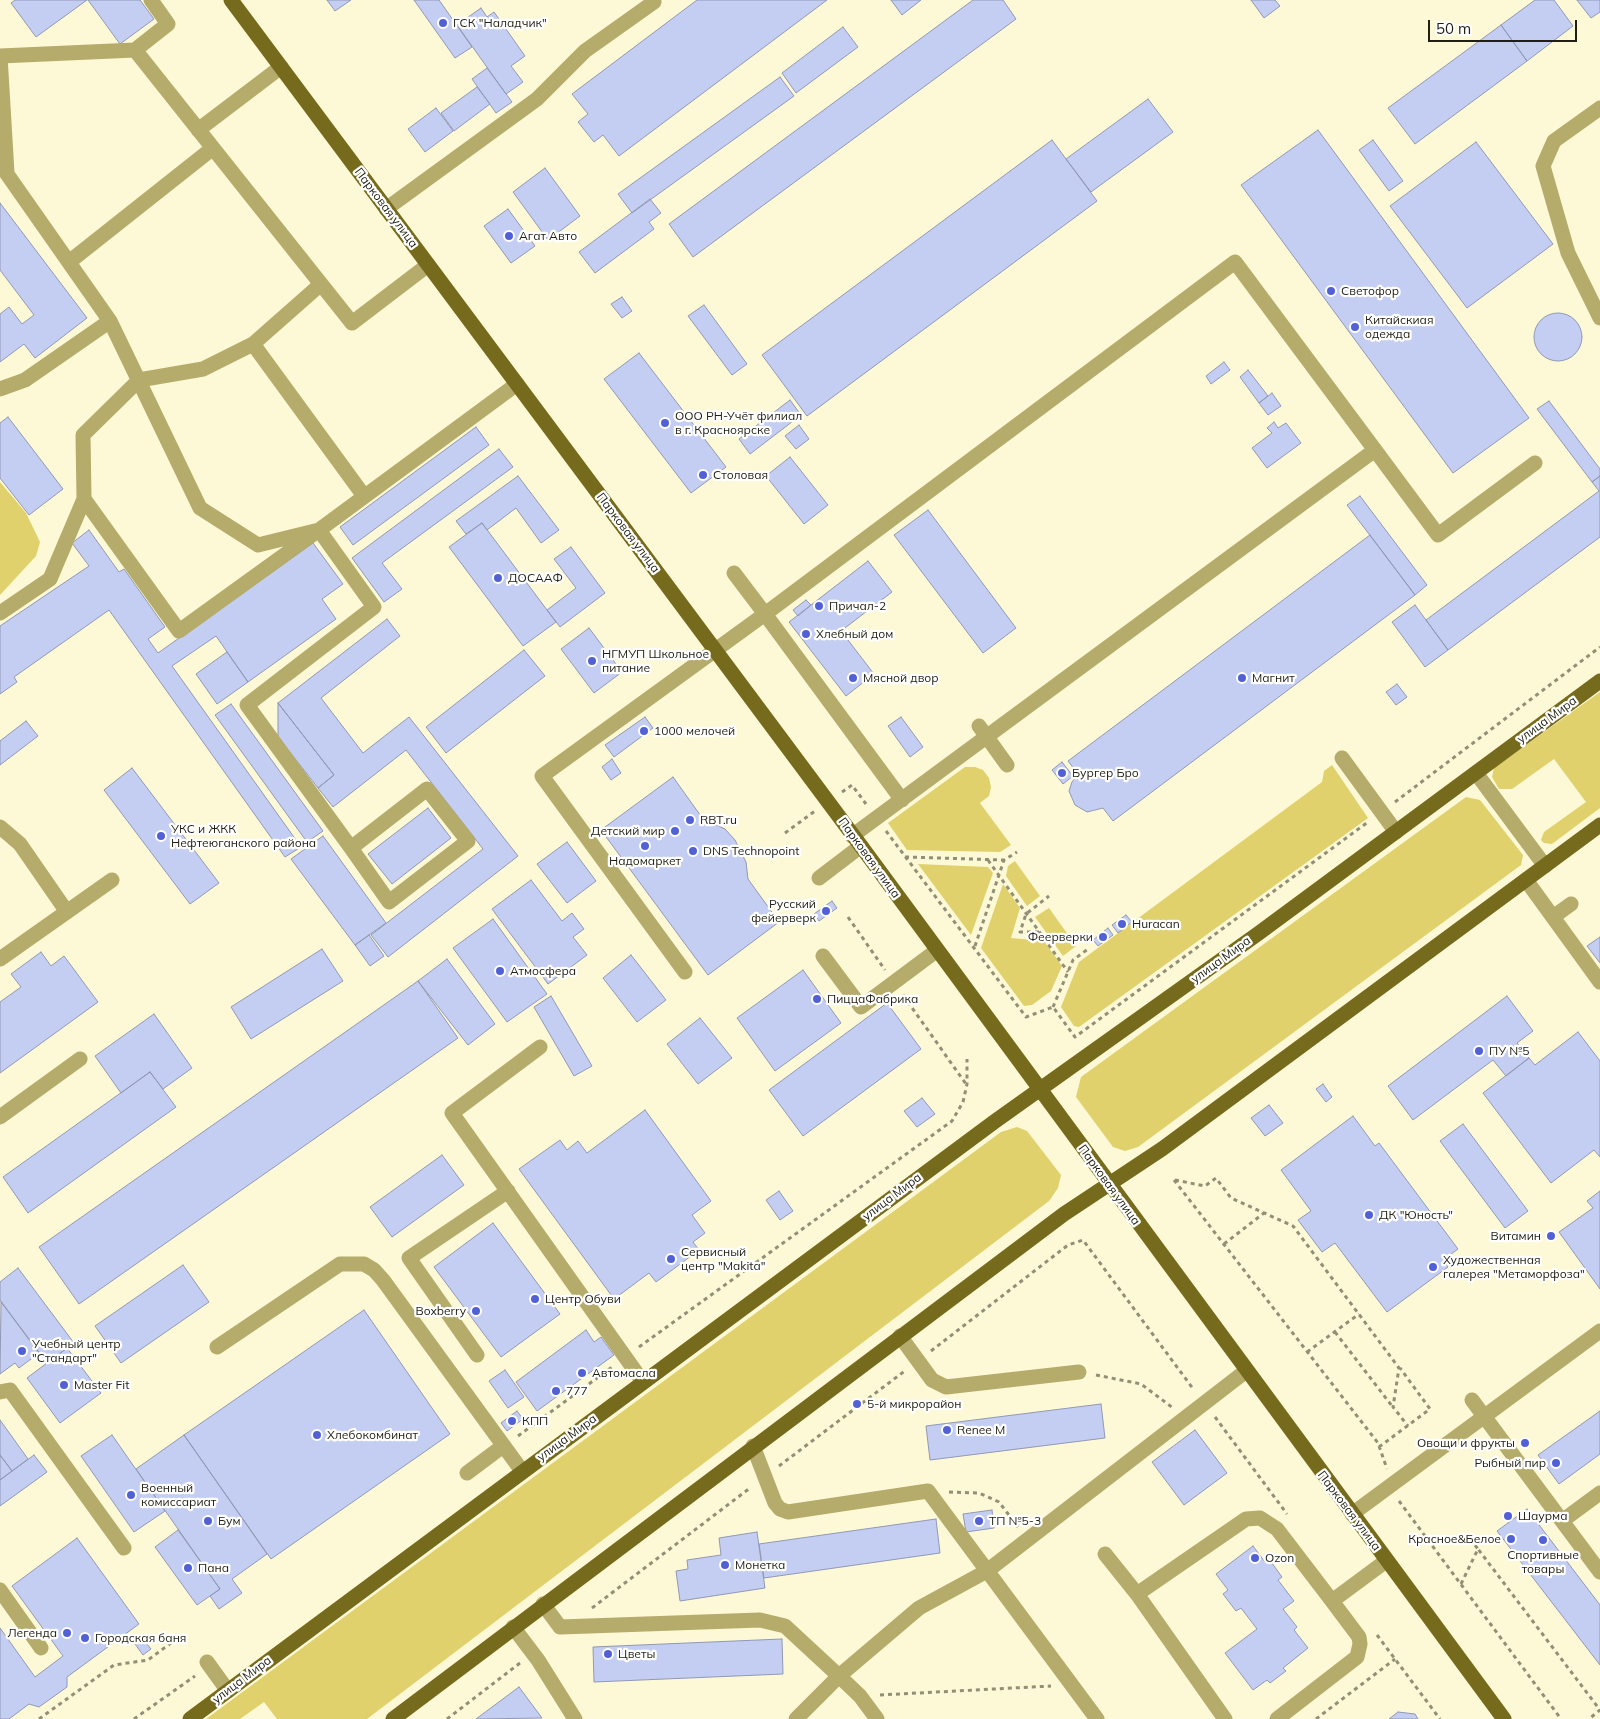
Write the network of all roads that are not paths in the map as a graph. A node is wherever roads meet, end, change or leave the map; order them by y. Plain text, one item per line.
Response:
1 (151, 0) edge
2 (231, 0) edge
3 (654, 2) dead end
4 (135, 50) junction
5 (0, 56) edge
6 (281, 66) junction
7 (1600, 108) edge
8 (198, 130) junction
9 (212, 148) junction
10 (3, 168) edge
11 (386, 209) junction
12 (69, 262) junction
13 (428, 265) junction
14 (321, 284) junction
15 (1600, 318) edge
16 (110, 321) junction
17 (253, 344) junction
18 (139, 380) junction
19 (517, 384) junction
20 (0, 389) edge
21 (1375, 450) junction
22 (1535, 463) dead end
23 (364, 496) junction
24 (84, 499) junction
25 (319, 530) junction
26 (734, 573) dead end
27 (0, 613) edge
28 (764, 614) junction
29 (715, 650) junction
30 (1600, 681) edge
31 (983, 732) junction
32 (1342, 758) dead end
33 (1007, 765) dead end
34 (1476, 773) junction
35 (902, 800) junction
36 (1600, 825) edge
37 (0, 827) edge
38 (1396, 832) junction
39 (856, 841) junction
40 (351, 848) junction
41 (1545, 866) junction
42 (819, 878) dead end
43 (112, 880) dead end
44 (1526, 880) junction
45 (1571, 904) dead end
46 (67, 912) junction
47 (1553, 917) junction
48 (936, 950) junction
49 (823, 956) dead end
50 (0, 959) edge
51 (685, 972) dead end
52 (1600, 982) edge
53 (540, 1047) dead end
54 (80, 1059) dead end
55 (1039, 1090) junction
56 (0, 1117) edge
57 (1108, 1185) junction
58 (508, 1191) junction
59 (1600, 1331) edge
60 (900, 1336) junction
61 (217, 1347) dead end
62 (477, 1355) dead end
63 (1246, 1371) junction
64 (1080, 1372) road end
65 (642, 1382) junction
66 (0, 1392) edge
67 (1472, 1400) dead end
68 (1484, 1417) junction
69 (504, 1446) junction
70 (753, 1446) junction
71 (522, 1471) junction
72 (467, 1473) dead end
73 (1600, 1493) edge
74 (1352, 1514) junction
75 (1562, 1521) junction
76 (124, 1548) dead end
77 (1105, 1554) dead end
78 (1386, 1561) junction
79 (987, 1571) junction
80 (1600, 1572) edge
81 (0, 1590) edge
82 (1137, 1594) junction
83 (1332, 1602) junction
84 (543, 1604) junction
85 (513, 1627) junction
86 (40, 1648) dead end
87 (207, 1662) dead end
88 (839, 1676) junction
89 (228, 1691) junction
90 (190, 1719) edge
91 (393, 1719) edge
92 (575, 1719) edge
93 (796, 1719) edge
94 (877, 1719) edge
95 (1097, 1719) edge
96 (1225, 1719) edge
97 (1277, 1719) edge
98 (1504, 1719) edge

1 - 4 lane
2 - 6 main road, Парковая улица
3 - 11 lane
4 - 5 lane
4 - 8 lane
5 - 10 lane
6 - 8 lane
6 - 11 main road, Парковая улица
7 - 15 lane
8 - 9 lane
9 - 12 lane
9 - 14 lane
10 - 12 lane
11 - 13 main road, Парковая улица
12 - 16 lane
13 - 14 lane
13 - 19 main road, Парковая улица
14 - 17 lane
16 - 18 lane
16 - 20 lane
17 - 18 lane
17 - 23 lane
18 - 24 lane
18 - 25 lane
19 - 23 lane
19 - 29 main road, Парковая улица
21 - 22 lane
21 - 28 lane
21 - 31 lane
23 - 25 lane
24 - 25 lane
24 - 27 lane
25 - 40 lane
26 - 28 lane
28 - 29 lane
28 - 35 lane
29 - 39 main road, Парковая улица
29 - 51 lane
30 - 34 main road, улица Мира
31 - 33 lane
31 - 35 lane
32 - 38 lane
34 - 38 main road, улица Мира
34 - 41 lane
35 - 39 lane
36 - 41 main road
37 - 46 lane
38 - 55 main road, улица Мира
39 - 42 lane
39 - 48 main road, Парковая улица
40 - 40 lane
41 - 44 main road
43 - 46 lane
44 - 47 lane
44 - 57 main road
45 - 47 lane
46 - 50 lane
47 - 52 lane
48 - 49 lane
48 - 55 main road, Парковая улица
53 - 58 lane
54 - 56 lane
55 - 57 main road, Парковая улица
55 - 65 main road, улица Мира
57 - 60 main road
57 - 63 main road, Парковая улица
58 - 62 lane
58 - 65 lane
59 - 68 lane
60 - 64 lane
60 - 70 main road
61 - 69 lane
63 - 74 main road, Парковая улица
63 - 79 lane
65 - 71 main road, улица Мира
66 - 76 lane
67 - 68 lane
68 - 74 lane
68 - 75 lane
69 - 71 lane
69 - 72 lane
70 - 79 lane
70 - 84 main road
71 - 89 main road, улица Мира
73 - 75 lane
74 - 78 main road, Парковая улица
75 - 80 lane
77 - 82 lane
78 - 83 lane
78 - 98 main road, Парковая улица
79 - 88 lane
79 - 95 lane
81 - 86 lane
82 - 83 lane
82 - 96 lane
83 - 97 lane
84 - 85 main road
84 - 88 lane
85 - 91 main road
85 - 92 lane
87 - 89 lane
88 - 93 lane
88 - 94 lane
89 - 90 main road, улица Мира

